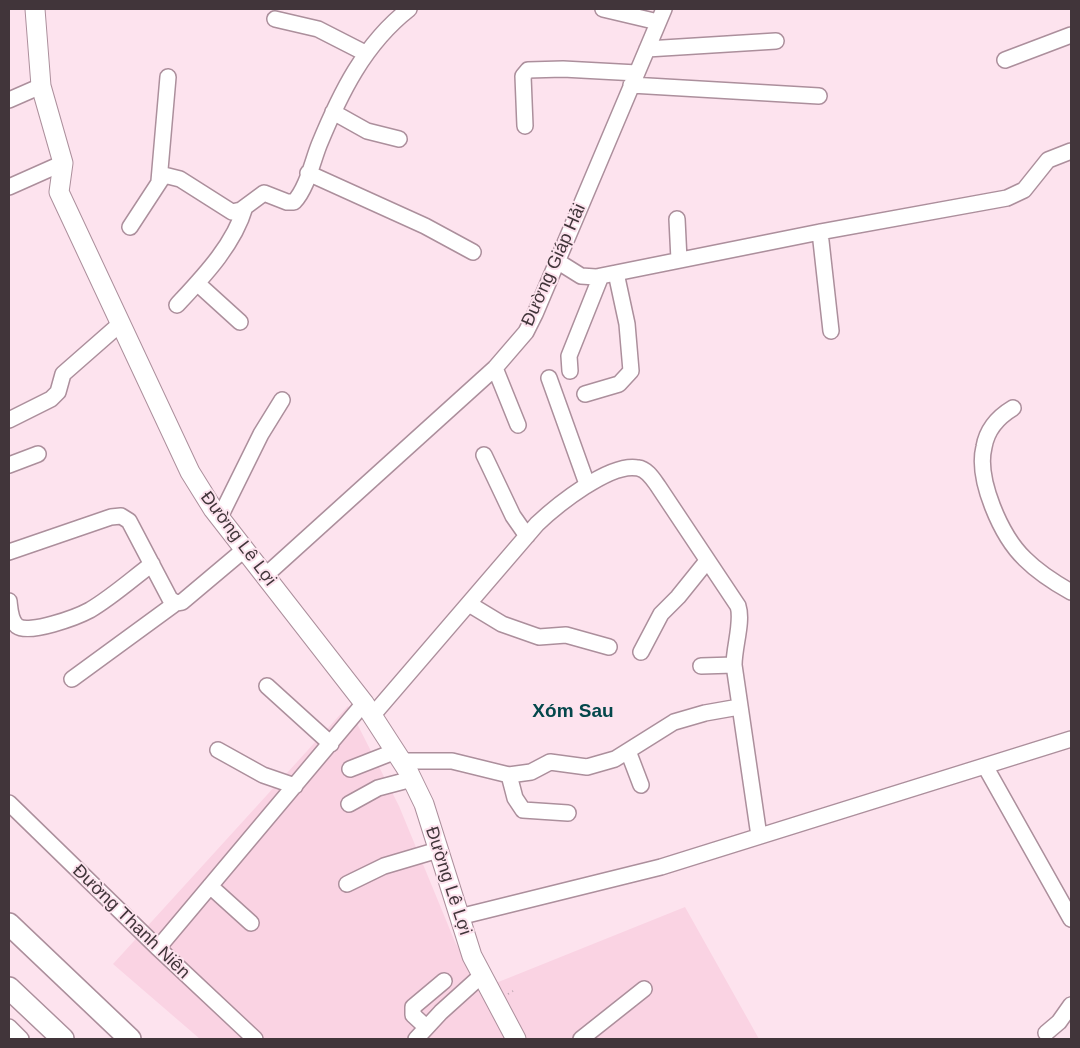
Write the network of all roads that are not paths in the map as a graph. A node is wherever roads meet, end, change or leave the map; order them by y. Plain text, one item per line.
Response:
1 (409, 9) edge
2 (604, 9) edge
3 (32, 10) edge
4 (661, 15) edge
5 (275, 19) dead end
6 (1071, 35) edge
7 (776, 41) dead end
8 (647, 49) junction
9 (365, 53) junction
10 (1005, 60) dead end
11 (168, 77) dead end
12 (634, 79) junction
13 (41, 86) junction
14 (819, 96) dead end
15 (9, 100) edge
16 (333, 112) junction
17 (525, 126) dead end
18 (399, 139) dead end
19 (1071, 151) edge
20 (63, 162) junction
21 (308, 173) junction
22 (159, 181) junction
23 (9, 187) edge
24 (244, 207) junction
25 (677, 219) dead end
26 (130, 227) dead end
27 (820, 232) junction
28 (473, 252) dead end
29 (679, 260) junction
30 (557, 261) junction
31 (609, 275) junction
32 (197, 283) junction
33 (177, 304) dead end
34 (240, 322) dead end
35 (120, 324) junction
36 (830, 331) dead end
37 (496, 368) junction
38 (570, 371) dead end
39 (549, 378) dead end
40 (585, 394) dead end
41 (282, 400) dead end
42 (1013, 408) dead end
43 (9, 420) edge
44 (518, 425) dead end
45 (38, 454) dead end
46 (484, 455) dead end
47 (9, 465) edge
48 (587, 484) junction
49 (220, 517) junction
50 (527, 536) junction
51 (245, 549) junction
52 (9, 552) edge
53 (707, 561) junction
54 (152, 564) junction
55 (266, 575) junction
56 (1071, 592) edge
57 (9, 601) edge
58 (176, 603) junction
59 (469, 604) junction
60 (610, 647) dead end
61 (641, 652) dead end
62 (734, 665) junction
63 (701, 666) dead end
64 (72, 679) dead end
65 (267, 686) dead end
66 (739, 707) junction
67 (368, 710) junction
68 (1071, 739) edge
69 (331, 744) junction
70 (218, 750) dead end
71 (628, 751) junction
72 (399, 756) junction
73 (985, 766) junction
74 (350, 769) dead end
75 (509, 774) junction
76 (412, 779) junction
77 (641, 785) dead end
78 (294, 786) junction
79 (9, 803) edge
80 (349, 804) dead end
81 (568, 813) dead end
82 (759, 836) junction
83 (438, 850) junction
84 (347, 884) dead end
85 (210, 886) junction
86 (459, 917) junction
87 (1071, 919) edge
88 (251, 923) dead end
89 (9, 924) edge
90 (158, 948) junction
91 (482, 975) junction
92 (444, 981) dead end
93 (9, 988) edge
94 (644, 989) dead end
95 (1071, 1006) edge
96 (9, 1027) edge
97 (421, 1033) edge
98 (1046, 1033) dead end
99 (21, 1039) edge
100 (63, 1039) edge
101 (130, 1039) edge
102 (255, 1039) edge
103 (516, 1039) edge
104 (581, 1039) edge

1 - 9 street
2 - 4 street
3 - 13 main road, Đường Lê Lợi
4 - 8 street, Đường Giáp Hải
5 - 9 street
6 - 10 street
7 - 8 street
8 - 12 street, Đường Giáp Hải
9 - 16 street
11 - 22 street
12 - 14 street
12 - 17 street
12 - 30 street, Đường Giáp Hải
13 - 15 street
13 - 20 main road, Đường Lê Lợi
16 - 18 street
16 - 21 street
19 - 27 street
20 - 23 street
20 - 35 main road, Đường Lê Lợi
21 - 24 street
21 - 28 street
22 - 24 street
22 - 26 street
24 - 32 street
25 - 29 street
27 - 29 street
27 - 36 street
29 - 31 street
30 - 31 street
30 - 37 street, Đường Giáp Hải
31 - 38 street
31 - 40 street
32 - 33 street
32 - 34 street
35 - 43 street
35 - 49 main road, Đường Lê Lợi
37 - 44 street
37 - 55 street, Đường Giáp Hải
39 - 48 street
41 - 49 street
42 - 56 street
45 - 47 street
46 - 50 street
48 - 50 street
48 - 53 street
49 - 51 main road, Đường Lê Lợi
50 - 59 street
51 - 55 main road, Đường Lê Lợi
51 - 58 street
52 - 54 street
53 - 61 street
53 - 62 street
54 - 57 street
54 - 58 street
55 - 67 main road, Đường Lê Lợi
58 - 64 street
59 - 60 street
59 - 67 street
62 - 63 street
62 - 66 street
65 - 69 street
66 - 71 street
66 - 82 street
67 - 69 street
67 - 72 main road, Đường Lê Lợi
68 - 73 street
69 - 78 street
70 - 78 street
71 - 75 street
71 - 77 street
72 - 74 street
72 - 75 street
72 - 76 main road, Đường Lê Lợi
73 - 82 street
73 - 87 street
75 - 81 street
76 - 80 street
76 - 83 main road, Đường Lê Lợi
78 - 85 street
79 - 90 street, Đường Thanh Niên
82 - 86 street
83 - 84 street
83 - 86 main road, Đường Lê Lợi
85 - 88 street
85 - 90 street
86 - 91 main road, Đường Lê Lợi
89 - 101 highway
90 - 102 street, Đường Thanh Niên
91 - 97 street
91 - 103 main road, Đường Lê Lợi
92 - 97 street
93 - 100 highway
94 - 104 street
95 - 98 street
96 - 99 street

